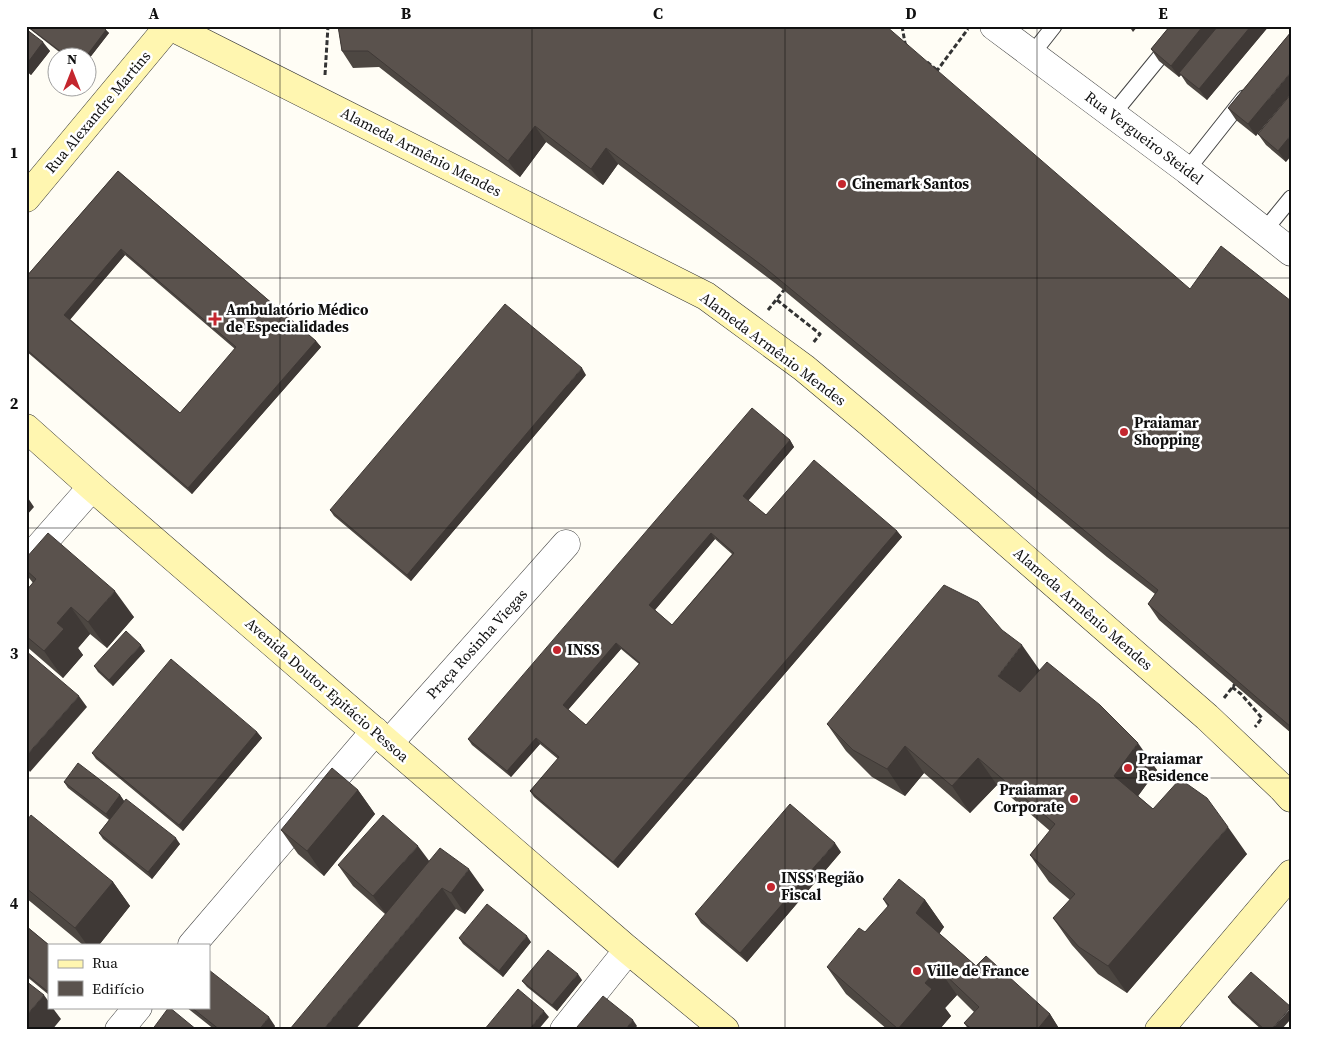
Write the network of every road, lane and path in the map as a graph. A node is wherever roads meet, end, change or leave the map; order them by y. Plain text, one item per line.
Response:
1 (169, 26) edge
2 (328, 26) edge
3 (902, 26) edge
4 (970, 26) edge
5 (994, 26) edge
6 (1054, 26) edge
7 (1185, 26) edge
8 (910, 48) edge
9 (1032, 54) junction
10 (926, 61) edge
11 (938, 71) junction
12 (934, 75) edge
13 (1255, 84) edge
14 (321, 102) junction
15 (1113, 114) junction
16 (1187, 170) junction
17 (26, 198) edge
18 (1291, 198) edge
19 (1264, 231) junction
20 (1291, 252) edge
21 (784, 290) edge
22 (777, 300) junction
23 (766, 313) dead end
24 (820, 334) edge
25 (26, 428) edge
26 (92, 487) junction
27 (566, 544) dead end
28 (26, 562) edge
29 (1223, 699) edge
30 (1262, 718) edge
31 (382, 737) junction
32 (1291, 798) edge
33 (1291, 874) edge
34 (193, 944) edge
35 (628, 950) junction
36 (137, 1008) edge
37 (119, 1030) edge
38 (564, 1030) edge
39 (725, 1030) edge
40 (1158, 1030) edge

1 - 14 main road, Alameda Armênio Mendes
1 - 17 main road, Rua Alexandre Martins
2 - 14 path
3 - 8 path
4 - 11 path
5 - 9 street, Rua Vergueiro Steidel
6 - 9 lane
7 - 15 lane
9 - 15 street, Rua Vergueiro Steidel
10 - 11 path
11 - 12 path
13 - 16 lane
14 - 32 main road, Alameda Armênio Mendes
15 - 16 street, Rua Vergueiro Steidel
16 - 19 street, Rua Vergueiro Steidel
18 - 19 lane
19 - 20 street, Rua Vergueiro Steidel
21 - 22 path
22 - 23 path
22 - 24 path
25 - 26 main road, Avenida Doutor Epitácio Pessoa
26 - 28 street
26 - 31 main road, Avenida Doutor Epitácio Pessoa
27 - 31 street, Praça Rosinha Viegas
29 - 30 path
31 - 34 street, Praça Rosinha Viegas
31 - 35 main road, Avenida Doutor Epitácio Pessoa
33 - 40 main road
35 - 38 street
35 - 39 main road, Avenida Doutor Epitácio Pessoa
36 - 37 street

